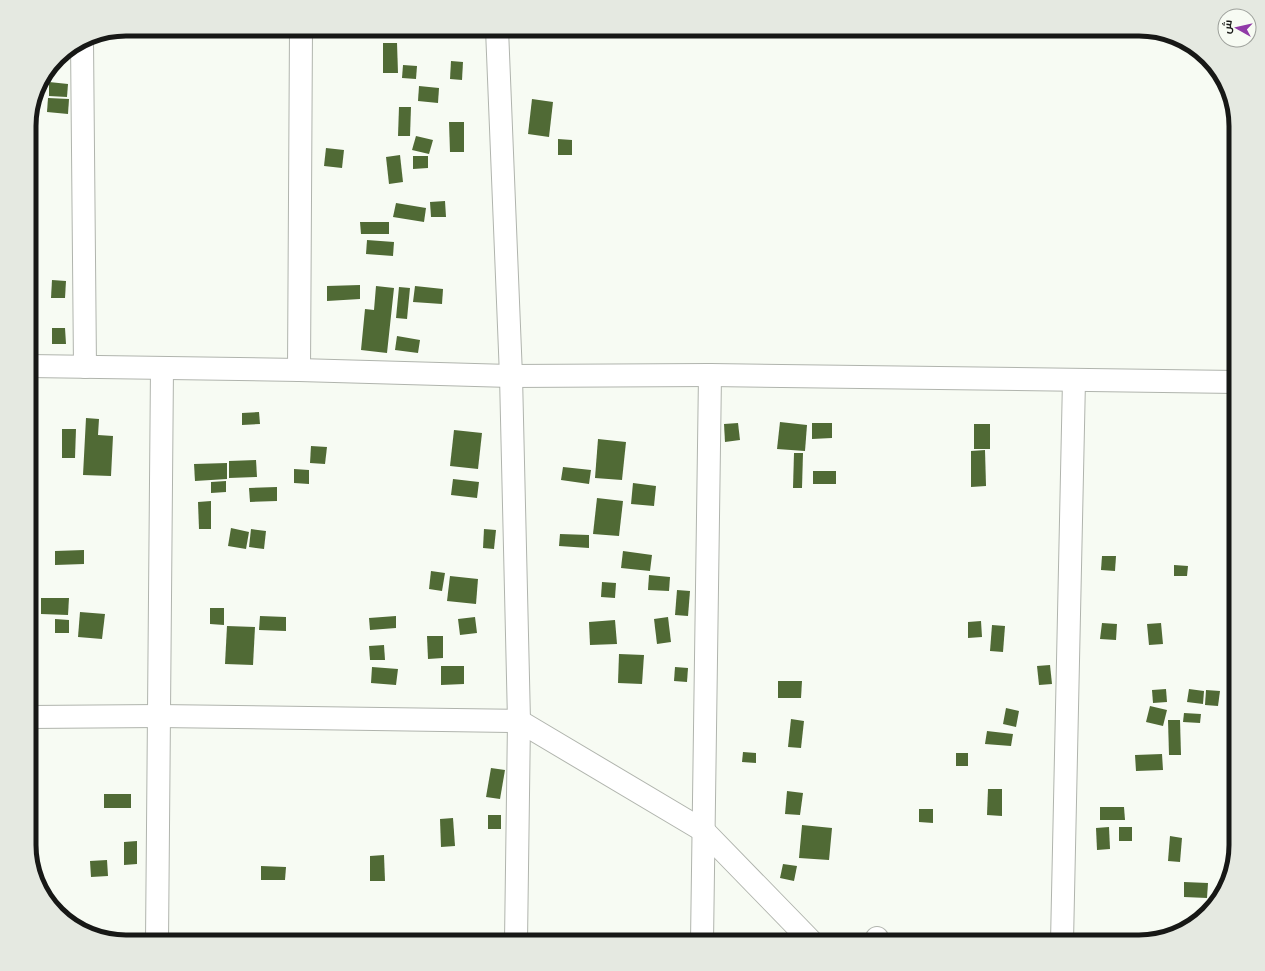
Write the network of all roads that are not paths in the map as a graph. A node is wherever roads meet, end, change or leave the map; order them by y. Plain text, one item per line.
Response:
1 (301, 36) edge
2 (497, 36) edge
3 (82, 47) edge
4 (36, 366) edge
5 (85, 367) junction
6 (162, 368) junction
7 (299, 370) junction
8 (710, 375) junction
9 (511, 376) junction
10 (1074, 380) junction
11 (1229, 382) edge
12 (159, 716) junction
13 (36, 718) edge
14 (519, 721) junction
15 (704, 831) junction
16 (157, 935) edge
17 (516, 935) edge
18 (702, 935) edge
19 (805, 935) edge
20 (1062, 935) edge

1 - 7 street
2 - 9 street
3 - 5 street
4 - 5 street
5 - 6 street
6 - 7 street
6 - 12 street
7 - 9 street
8 - 9 street
8 - 10 street
8 - 15 street
9 - 14 street
10 - 11 street
10 - 20 street
12 - 13 street
12 - 14 street
12 - 16 street
14 - 15 street
14 - 17 street
15 - 18 street
15 - 19 street

